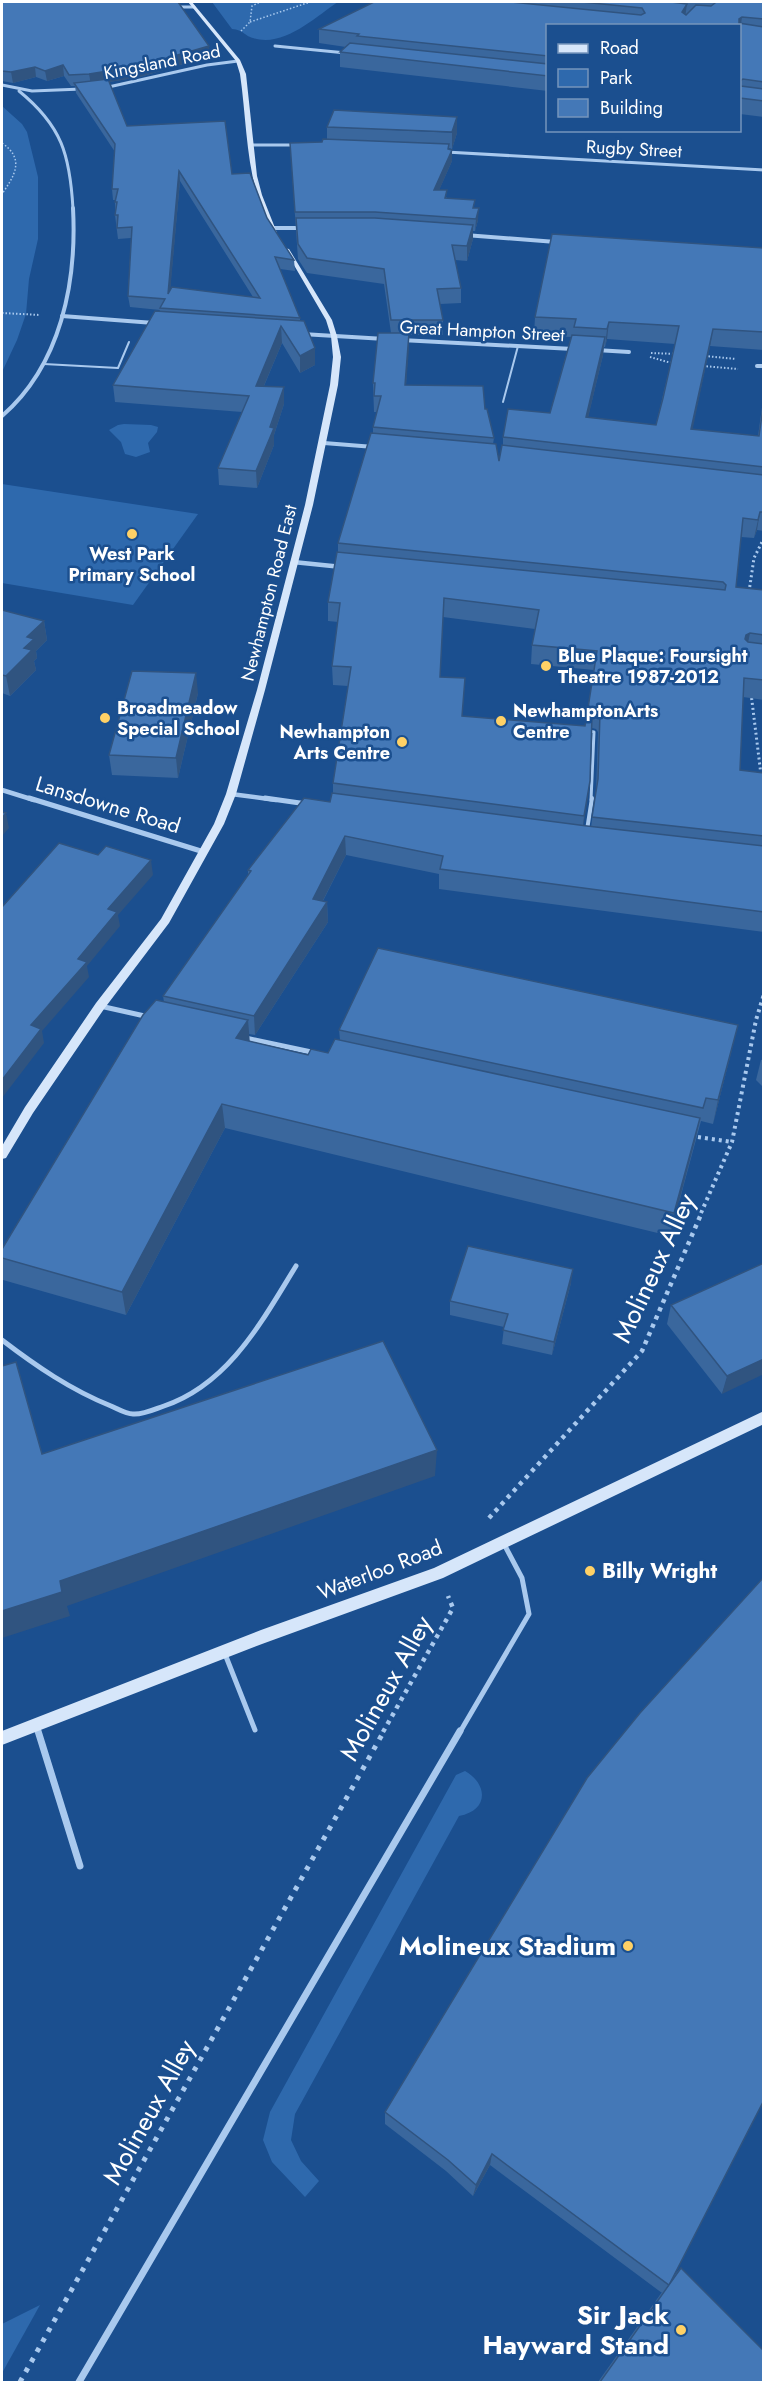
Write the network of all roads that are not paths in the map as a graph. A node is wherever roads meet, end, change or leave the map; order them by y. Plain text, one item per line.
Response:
1 (192, 4) edge
2 (173, 7) edge
3 (275, 46) dead end
4 (349, 54) edge
5 (238, 61) junction
6 (2, 85) edge
7 (91, 88) edge
8 (101, 88) edge
9 (19, 91) junction
10 (250, 145) junction
11 (309, 145) edge
12 (438, 152) edge
13 (764, 170) edge
14 (273, 228) junction
15 (307, 228) edge
16 (454, 234) edge
17 (278, 237) edge
18 (558, 242) edge
19 (284, 246) edge
20 (62, 316) junction
21 (157, 323) edge
22 (299, 333) edge
23 (334, 336) junction
24 (129, 342) dead end
25 (518, 346) junction
26 (574, 349) edge
27 (585, 350) edge
28 (629, 352) road end
29 (44, 364) junction
30 (757, 366) road end
31 (764, 366) edge
32 (503, 402) dead end
33 (2, 416) edge
34 (324, 443) junction
35 (383, 448) edge
36 (293, 562) junction
37 (352, 568) edge
38 (583, 730) edge
39 (2, 790) edge
40 (231, 794) junction
41 (314, 805) edge
42 (587, 832) edge
43 (204, 852) junction
44 (100, 1006) junction
45 (159, 1019) edge
46 (229, 1034) edge
47 (323, 1055) edge
48 (2, 1155) edge
49 (296, 1266) dead end
50 (2, 1340) edge
51 (764, 1417) edge
52 (503, 1542) junction
53 (224, 1651) junction
54 (35, 1724) junction
55 (255, 1730) dead end
56 (2, 1738) edge
57 (80, 1866) dead end
58 (79, 2382) edge

1 - 2 street
1 - 5 street
3 - 4 street
5 - 8 street, Kingsland Road
5 - 10 street
6 - 9 street
7 - 9 street, Kingsland Road
9 - 20 street
10 - 11 street
10 - 14 street
12 - 13 street, Rugby Street
14 - 15 street
14 - 17 street
16 - 18 street
19 - 23 street, Newhampton Road East
20 - 21 street
20 - 29 street
22 - 23 street, Great Hampton Street
23 - 25 street, Great Hampton Street
23 - 34 street, Newhampton Road East
24 - 29 lane
25 - 26 street, Great Hampton Street
25 - 32 lane
27 - 28 street, Great Hampton Street
29 - 33 street
30 - 31 street
34 - 35 street
34 - 36 street, Newhampton Road East
36 - 37 street
36 - 40 street, Newhampton Road East
38 - 42 lane
39 - 43 street, Lansdowne Road
40 - 41 street
40 - 43 street, Newhampton Road East
43 - 44 street, Newhampton Road East
44 - 45 street
44 - 48 street, Newhampton Road East
46 - 47 street
49 - 50 lane
51 - 52 street, Waterloo Road
52 - 53 street, Waterloo Road
52 - 58 lane
53 - 54 street, Waterloo Road
53 - 55 lane
54 - 56 street, Waterloo Road
54 - 57 lane

